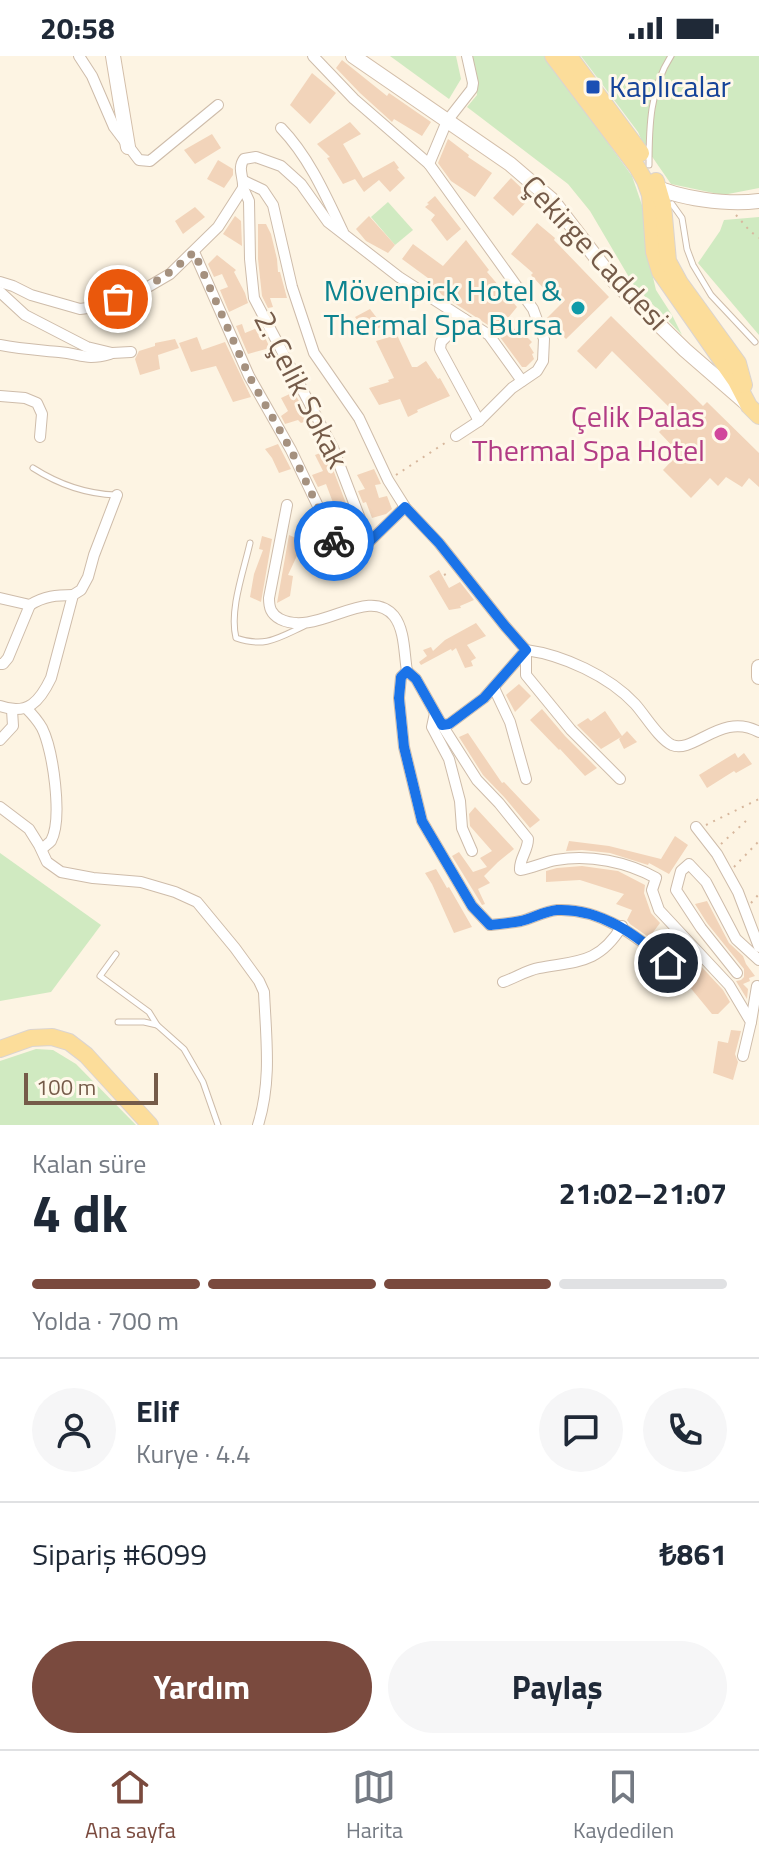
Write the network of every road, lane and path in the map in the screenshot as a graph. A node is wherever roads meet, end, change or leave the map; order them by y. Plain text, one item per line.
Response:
1 (79, 56) edge
2 (113, 56) edge
3 (313, 56) edge
4 (353, 56) edge
5 (467, 56) edge
6 (553, 56) edge
7 (569, 56) edge
8 (671, 56) edge
9 (218, 105) dead end
10 (451, 116) junction
11 (281, 128) dead end
12 (128, 147) junction
13 (429, 164) junction
14 (243, 185) junction
15 (657, 193) junction
16 (759, 201) edge
17 (759, 210) edge
18 (735, 214) junction
19 (344, 234) junction
20 (759, 238) edge
21 (194, 252) junction
22 (0, 282) edge
23 (0, 292) edge
24 (464, 319) junction
25 (755, 342) dead end
26 (0, 345) edge
27 (131, 352) dead end
28 (112, 353) junction
29 (522, 381) junction
30 (0, 396) edge
31 (756, 412) edge
32 (479, 421) junction
33 (456, 436) joint
34 (40, 437) dead end
35 (33, 468) dead end
36 (388, 480) junction
37 (117, 495) joint
38 (287, 505) dead end
39 (405, 507) junction
40 (369, 542) junction
41 (250, 543) dead end
42 (73, 595) junction
43 (0, 598) edge
44 (30, 605) junction
45 (309, 624) junction
46 (526, 650) junction
47 (0, 664) edge
48 (759, 667) edge
49 (407, 671) junction
50 (759, 677) edge
51 (494, 688) junction
52 (0, 706) edge
53 (26, 708) junction
54 (12, 710) junction
55 (435, 713) junction
56 (442, 725) junction
57 (759, 732) edge
58 (0, 740) edge
59 (526, 779) dead end
60 (620, 779) dead end
61 (759, 799) edge
62 (0, 807) edge
63 (747, 820) dead end
64 (697, 829) joint
65 (759, 841) edge
66 (42, 849) junction
67 (714, 850) junction
68 (472, 851) dead end
69 (727, 873) junction
70 (622, 926) junction
71 (759, 947) edge
72 (116, 954) dead end
73 (759, 960) edge
74 (668, 963) dead end
75 (737, 973) dead end
76 (503, 982) dead end
77 (757, 986) dead end
78 (118, 1022) dead end
79 (751, 1022) junction
80 (157, 1025) junction
81 (0, 1049) edge
82 (743, 1056) dead end
83 (150, 1125) edge
84 (218, 1125) edge
85 (258, 1125) edge

1 - 12 street
2 - 12 main road
3 - 13 street
4 - 10 main road, Çekirge Caddesi
5 - 10 street
6 - 15 main road
7 - 15 main road
8 - 15 lane
9 - 12 street
10 - 13 street
10 - 31 main road, Çekirge Caddesi
11 - 19 street
13 - 29 street
14 - 19 street
14 - 21 street
14 - 36 street
14 - 40 street, 2. Çelik Sokak
15 - 16 main road
15 - 18 main road
15 - 25 lane
15 - 31 main road
17 - 18 main road
18 - 20 path
19 - 24 street
21 - 22 street
21 - 40 street
23 - 28 street
24 - 29 street
24 - 32 street
26 - 28 street
27 - 28 street
29 - 32 street
30 - 34 street
32 - 33 street
33 - 36 path
35 - 37 lane
36 - 39 street
37 - 42 street
38 - 45 street
39 - 40 street
39 - 46 street
41 - 45 lane
42 - 44 street
42 - 53 street
43 - 44 street
44 - 47 street
45 - 49 street
46 - 51 street
46 - 57 street
46 - 60 street
48 - 50 main road
49 - 55 street
49 - 70 street
51 - 56 street
51 - 59 street
52 - 54 street
53 - 54 street
53 - 66 street
54 - 58 street
55 - 56 street
55 - 68 street
56 - 79 street
61 - 64 path
62 - 66 street
63 - 67 path
64 - 67 street
65 - 69 path
66 - 85 street
67 - 69 street
69 - 71 street
70 - 74 street
70 - 76 street
72 - 80 lane
73 - 75 street
77 - 79 street
78 - 80 lane
79 - 82 street
80 - 84 lane
81 - 83 main road

